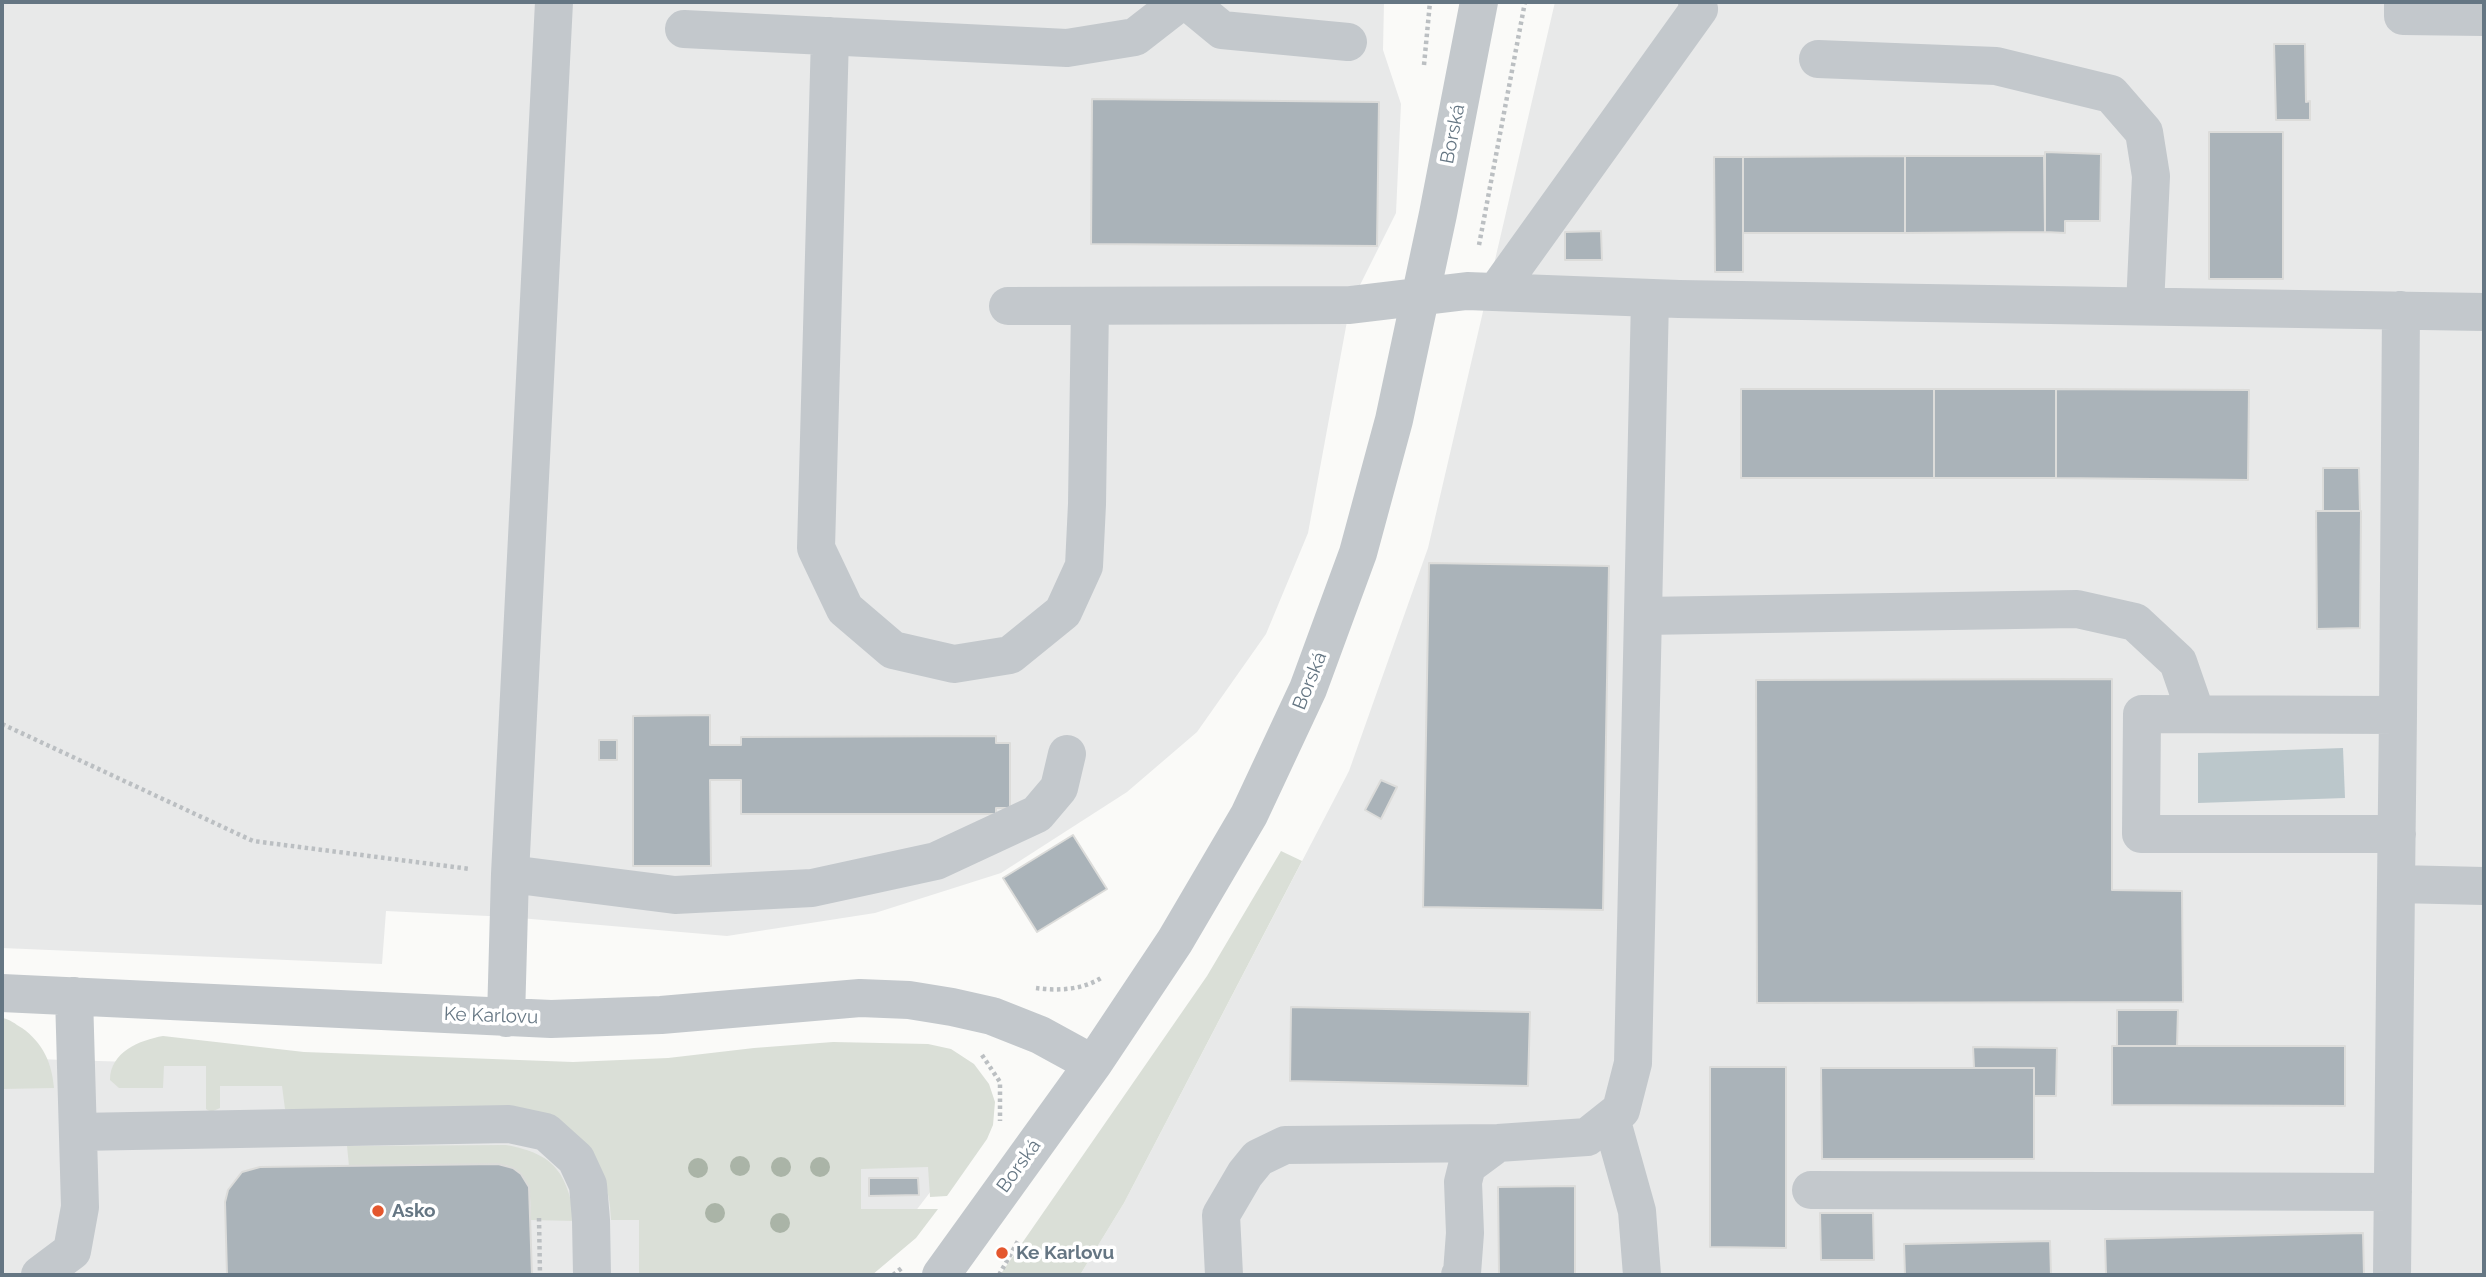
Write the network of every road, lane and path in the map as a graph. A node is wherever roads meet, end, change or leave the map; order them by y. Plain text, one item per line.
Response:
1 (554, 2) edge
2 (1180, 2) edge
3 (1188, 2) edge
4 (1479, 2) edge
5 (1525, 2) edge
6 (1697, 2) edge
7 (2403, 2) edge
8 (2484, 17) edge
9 (684, 29) dead end
10 (830, 36) junction
11 (1348, 42) dead end
12 (1818, 59) dead end
13 (1481, 291) junction
14 (1421, 296) junction
15 (1650, 298) junction
16 (1008, 306) dead end
17 (1090, 306) junction
18 (2146, 306) junction
19 (2401, 310) junction
20 (2484, 312) edge
21 (1643, 615) junction
22 (2196, 714) junction
23 (2398, 715) junction
24 (2, 724) edge
25 (1068, 754) dead end
26 (2397, 834) junction
27 (510, 874) junction
28 (2396, 884) junction
29 (2484, 886) edge
30 (1102, 977) dead end
31 (1029, 987) dead end
32 (2, 993) edge
33 (74, 996) junction
34 (992, 1016) junction
35 (506, 1018) junction
36 (1093, 1064) junction
37 (1611, 1118) junction
38 (996, 1131) dead end
39 (78, 1132) junction
40 (1498, 1143) junction
41 (1811, 1190) dead end
42 (2393, 1192) junction
43 (539, 1219) dead end
44 (924, 1269) edge
45 (40, 1275) edge
46 (540, 1275) edge
47 (592, 1275) edge
48 (893, 1275) edge
49 (1224, 1275) edge
50 (1460, 1275) edge
51 (1642, 1275) edge
52 (2392, 1275) edge

1 - 27 street
2 - 10 street
3 - 11 street
4 - 14 street, Borská
5 - 13 path
6 - 13 street
7 - 8 street
9 - 10 street
10 - 17 street
12 - 18 street
13 - 14 street
13 - 15 street
14 - 17 street
14 - 36 street, Borská
15 - 18 street
15 - 21 street
16 - 17 street
18 - 19 street
19 - 20 street
19 - 23 street
21 - 22 street
21 - 37 street
22 - 23 street
22 - 26 street
23 - 26 street
24 - 27 path
25 - 27 street
26 - 28 street
27 - 35 street
28 - 29 street
28 - 42 street
30 - 31 path
32 - 33 street, Ke Karlovu
33 - 35 street, Ke Karlovu
33 - 39 street
34 - 35 street, Ke Karlovu
34 - 36 street, Ke Karlovu
34 - 38 path
36 - 44 street, Borská
37 - 40 street
37 - 51 street
39 - 45 street
39 - 47 street
40 - 49 street
40 - 50 street
41 - 42 street
42 - 52 street
43 - 46 path
44 - 48 path

